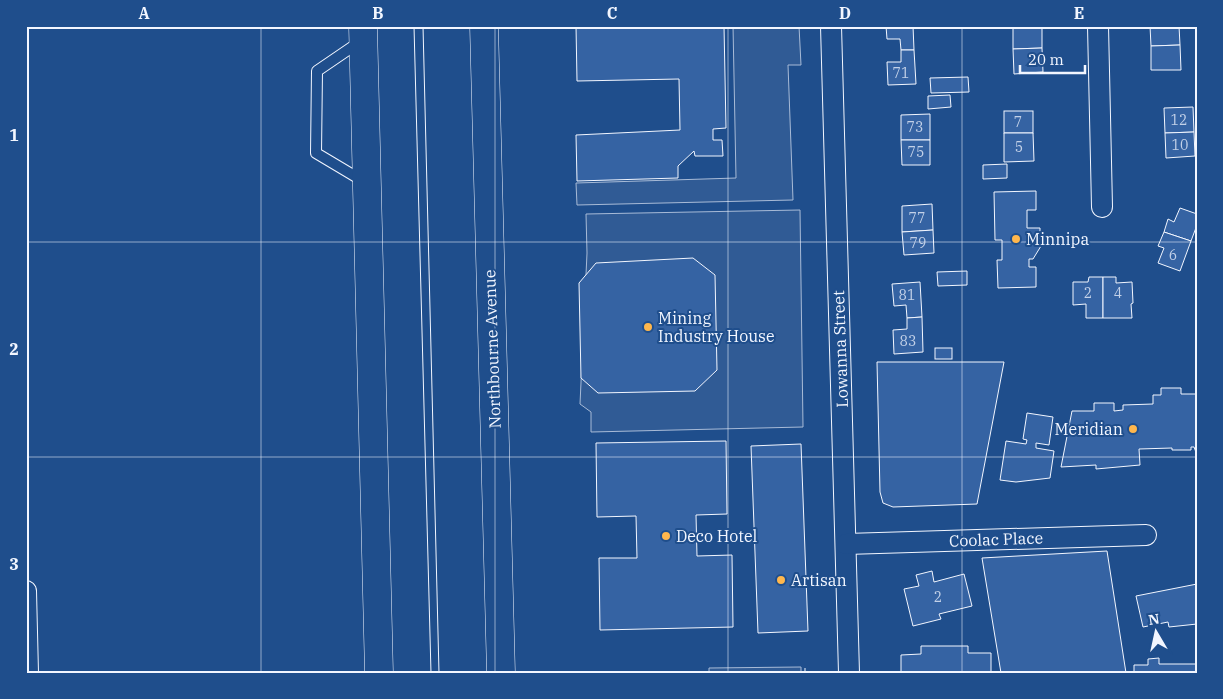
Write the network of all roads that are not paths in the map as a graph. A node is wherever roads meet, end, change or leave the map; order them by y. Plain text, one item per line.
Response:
1 (484, 26) edge
2 (831, 26) edge
3 (1098, 26) edge
4 (363, 33) edge
5 (366, 183) junction
6 (1102, 207) dead end
7 (1146, 535) dead end
8 (846, 544) junction
9 (26, 591) edge
10 (28, 673) edge
11 (379, 673) edge
12 (501, 673) edge
13 (849, 673) edge

1 - 12 highway, Northbourne Avenue
2 - 8 street, Lowanna Street
3 - 6 street
4 - 5 highway
4 - 5 lane
5 - 11 highway
7 - 8 street, Coolac Place
8 - 13 street, Lowanna Street
9 - 10 street

